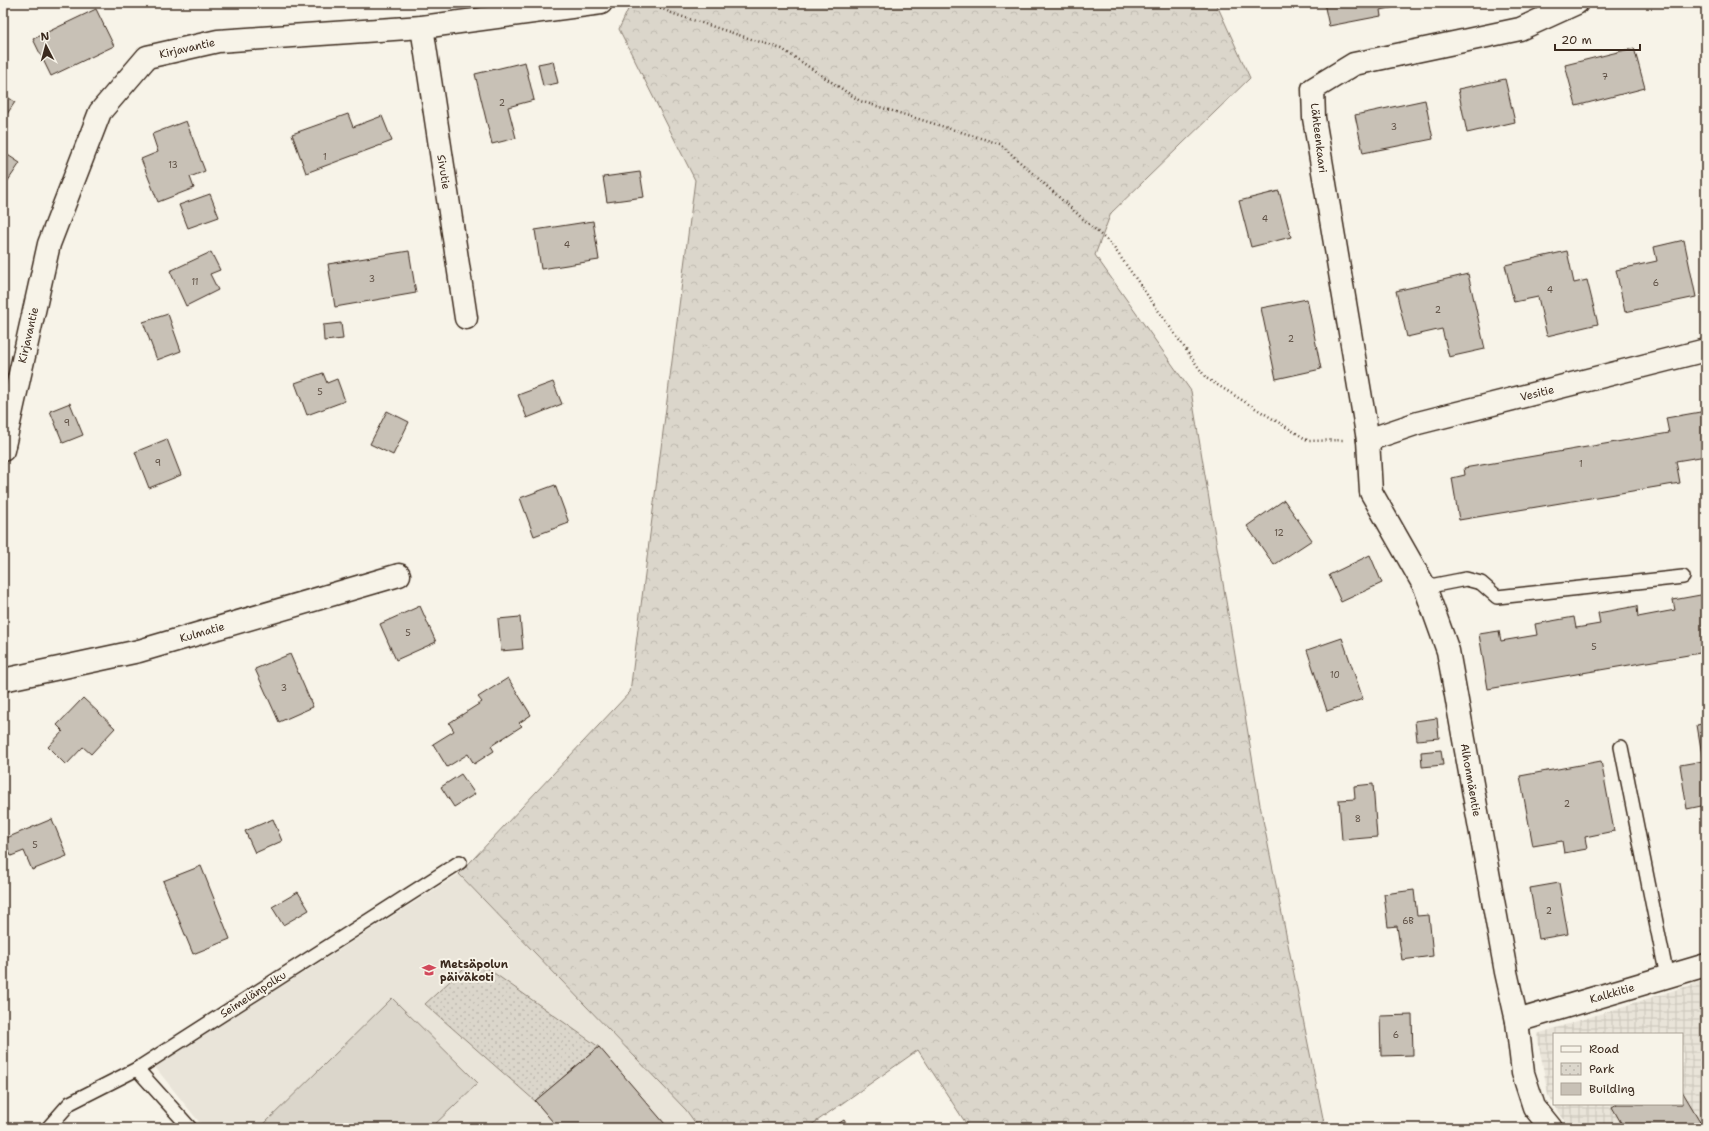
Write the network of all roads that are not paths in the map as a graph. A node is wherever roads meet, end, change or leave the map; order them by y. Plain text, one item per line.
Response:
1 (601, 3) edge
2 (1577, 3) edge
3 (422, 27) junction
4 (466, 318) dead end
5 (1706, 350) edge
6 (1368, 440) junction
7 (3, 450) edge
8 (399, 575) dead end
9 (1683, 577) dead end
10 (1426, 587) junction
11 (3, 680) edge
12 (1621, 747) dead end
13 (460, 862) dead end
14 (1706, 965) edge
15 (1667, 977) junction
16 (1517, 1021) junction
17 (137, 1069) junction
18 (48, 1128) edge
19 (190, 1128) edge
20 (1550, 1128) edge

1 - 3 street, Kirjavantie
2 - 6 street, Lähteenkaari
3 - 4 street, Sivutie
3 - 7 street, Kirjavantie
5 - 6 street, Vesitie
6 - 10 street, Alhonmäentie
8 - 11 street, Kulmatie
9 - 10 lane
10 - 16 street, Alhonmäentie
12 - 15 lane
13 - 17 lane, Seimelänpolku
14 - 15 street, Kalkkitie
15 - 16 street, Kalkkitie
16 - 20 street, Alhonmäentie
17 - 18 lane, Seimelänpolku
17 - 19 lane

